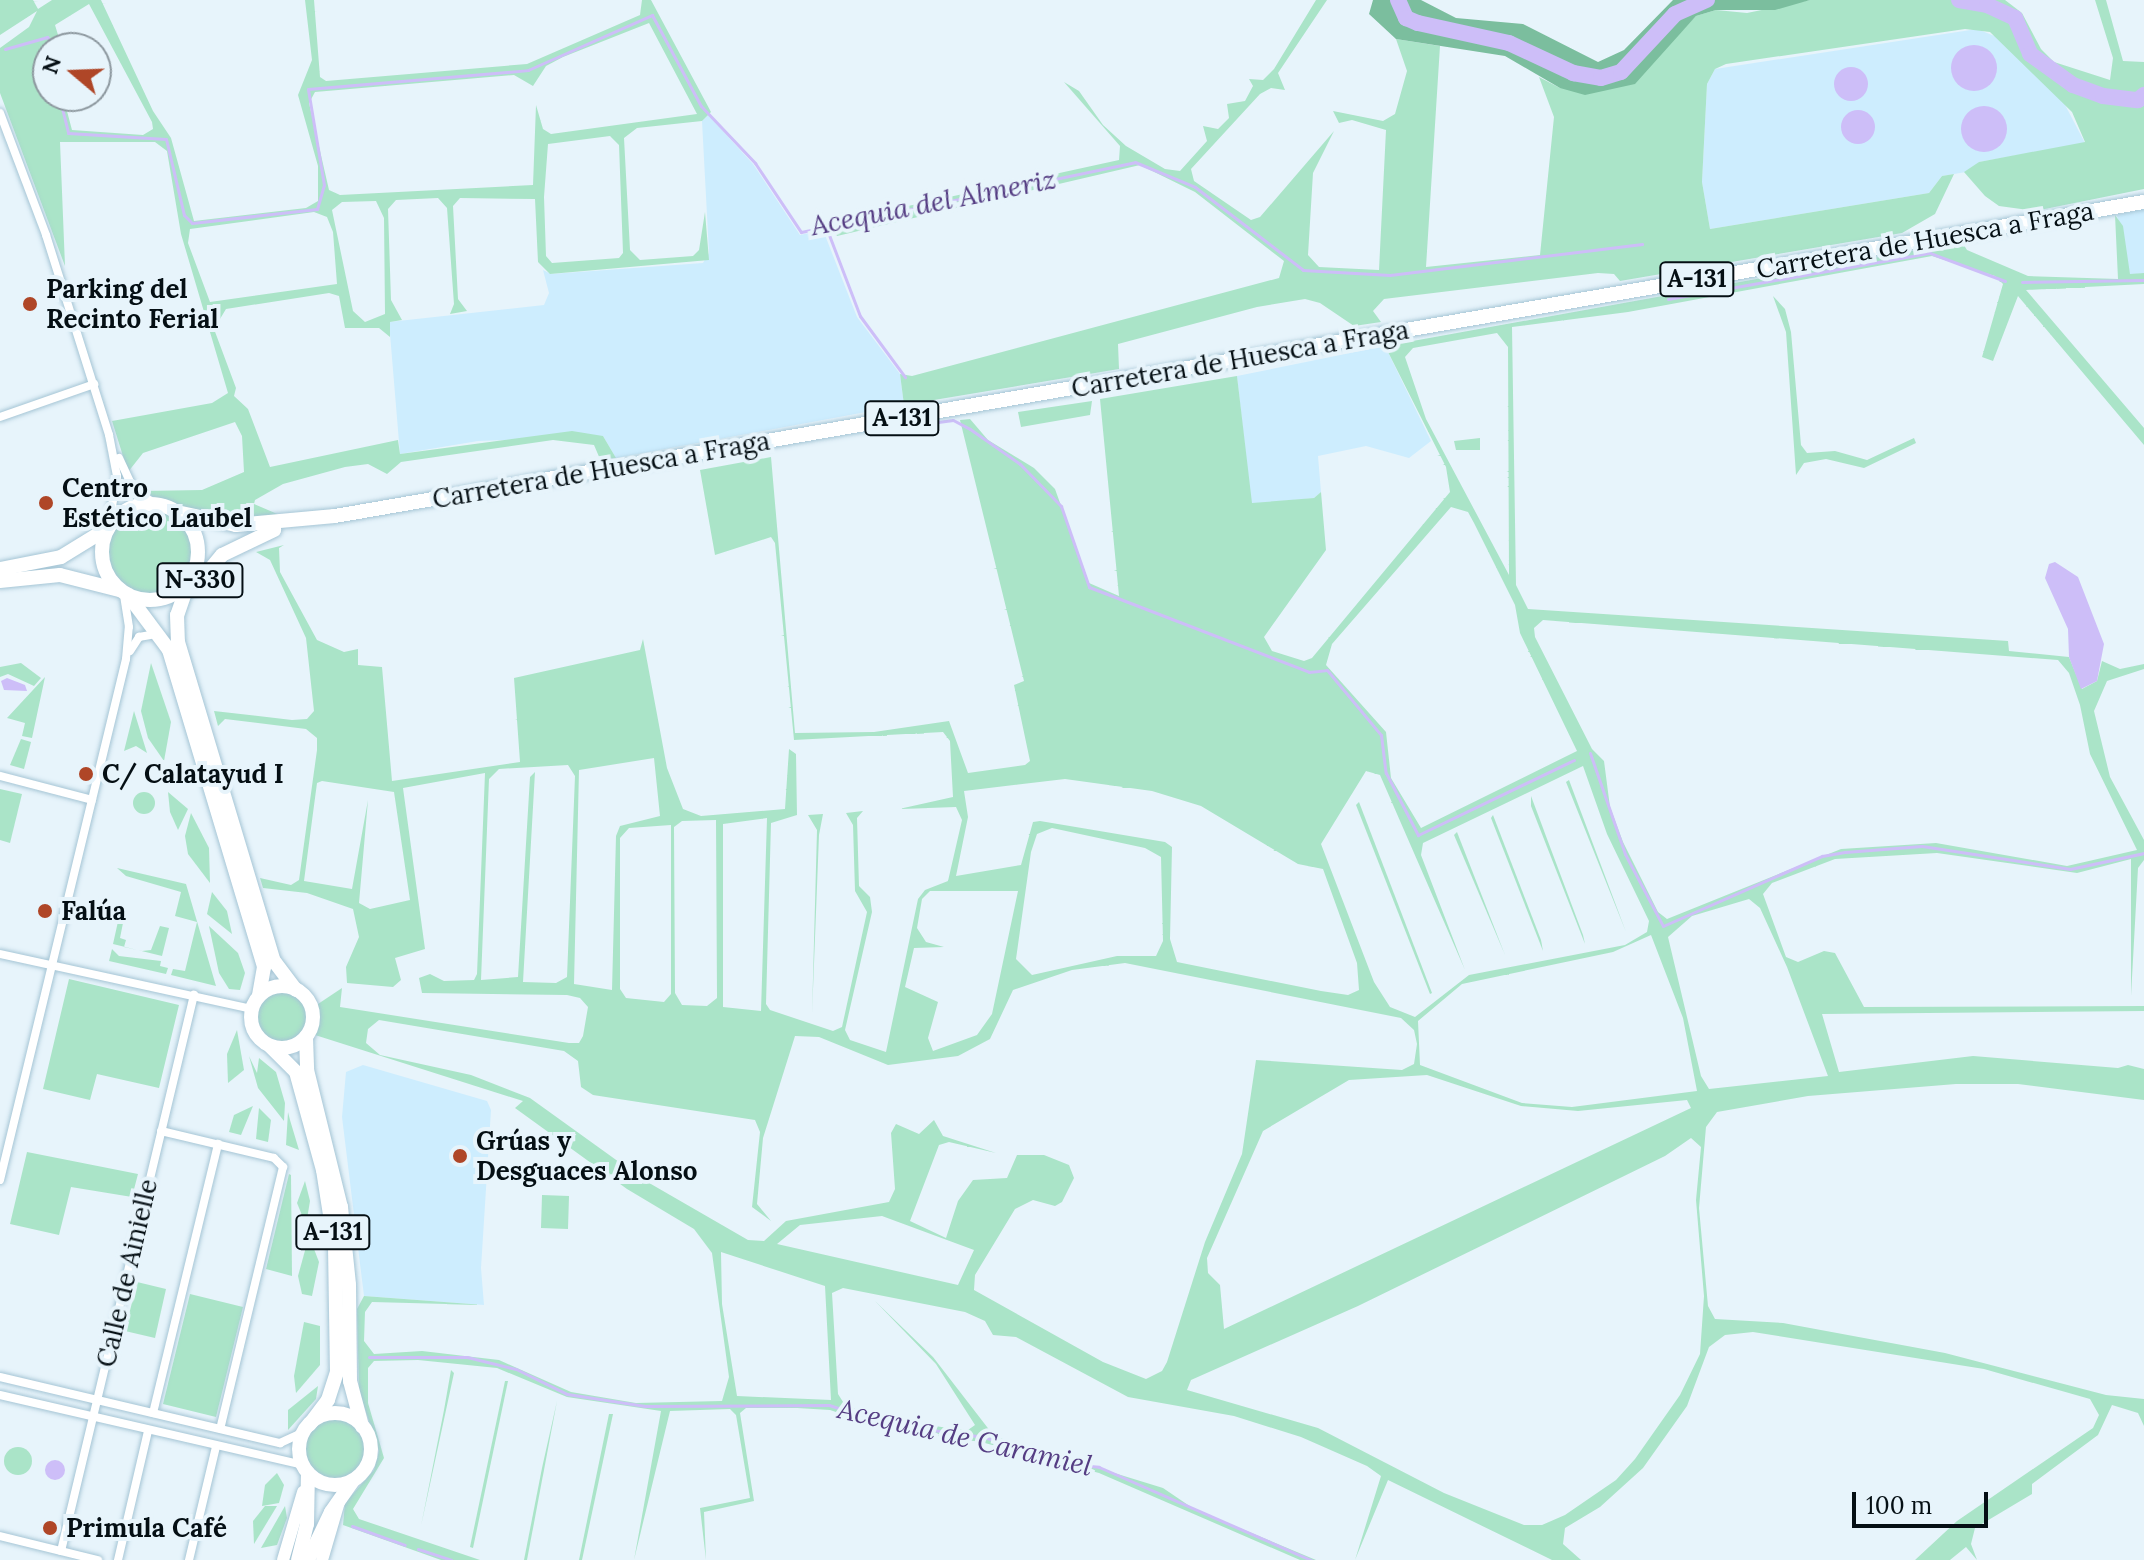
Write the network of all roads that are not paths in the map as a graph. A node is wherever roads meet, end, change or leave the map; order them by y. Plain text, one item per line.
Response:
1 (0, 113) edge
2 (2144, 202) edge
3 (94, 384) junction
4 (0, 417) edge
5 (109, 435) junction
6 (162, 508) junction
7 (177, 512) junction
8 (335, 516) junction
9 (107, 527) junction
10 (274, 530) junction
11 (0, 569) edge
12 (192, 575) junction
13 (0, 581) edge
14 (124, 593) junction
15 (162, 634) junction
16 (126, 659) junction
17 (187, 668) junction
18 (0, 776) edge
19 (92, 800) junction
20 (0, 954) edge
21 (24, 959) junction
22 (52, 963) junction
23 (47, 983) junction
24 (296, 990) junction
25 (194, 995) junction
26 (255, 1002) junction
27 (306, 1037) junction
28 (270, 1046) junction
29 (161, 1131) junction
30 (218, 1144) junction
31 (0, 1180) edge
32 (0, 1377) edge
33 (0, 1395) edge
34 (97, 1400) junction
35 (153, 1413) junction
36 (93, 1417) junction
37 (362, 1426) junction
38 (220, 1429) junction
39 (306, 1429) junction
40 (148, 1431) junction
41 (216, 1447) junction
42 (306, 1469) junction
43 (355, 1479) junction
44 (339, 1498) junction
45 (0, 1536) edge
46 (61, 1551) junction
47 (98, 1560) edge
48 (118, 1560) edge
49 (189, 1560) edge
50 (283, 1560) edge
51 (298, 1560) edge
52 (308, 1560) edge
53 (322, 1560) edge

1 - 3 street
2 - 8 main road, Carretera de Huesca a Fraga / A-131
3 - 4 street
3 - 5 street
5 - 6 street
5 - 9 street
6 - 7 main road, A-131
6 - 9 main road, A-131
7 - 8 main road, Carretera de Huesca a Fraga / A-131
7 - 12 main road, A-131
8 - 10 main road, Carretera de Huesca a Fraga / A-131
9 - 11 main road
9 - 14 main road, A-131
10 - 12 main road, Carretera de Huesca a Fraga / A-131
10 - 17 main road, N-330
12 - 14 main road, A-131
12 - 17 main road, A-131
13 - 14 main road
14 - 15 main road, A-131
14 - 16 street
15 - 16 street
15 - 26 main road, A-131
16 - 19 street
17 - 24 main road, A-131
18 - 19 street
19 - 22 street
20 - 21 street
21 - 22 street
21 - 23 street
22 - 23 street
22 - 25 street
23 - 31 street
24 - 26 main road
24 - 27 main road, A-131
25 - 26 street
25 - 29 street, Calle de Ainielle
26 - 28 main road, A-131
27 - 28 main road
27 - 37 main road, A-131
28 - 39 main road, A-131
29 - 30 street
29 - 34 street, Calle de Ainielle
30 - 35 street
30 - 38 street
32 - 34 street
33 - 36 street
34 - 35 street
34 - 36 street, Calle de Ainielle
35 - 38 street
36 - 40 street
36 - 46 street, Calle de Ainielle
37 - 39 main road
37 - 43 main road, A-131
38 - 39 street
39 - 42 main road
40 - 41 street
40 - 48 street
41 - 42 street
41 - 49 street
42 - 43 main road
42 - 50 main road
42 - 51 main road
43 - 44 main road, A-131
44 - 52 main road, A-131
44 - 53 main road
45 - 46 street
46 - 47 street

